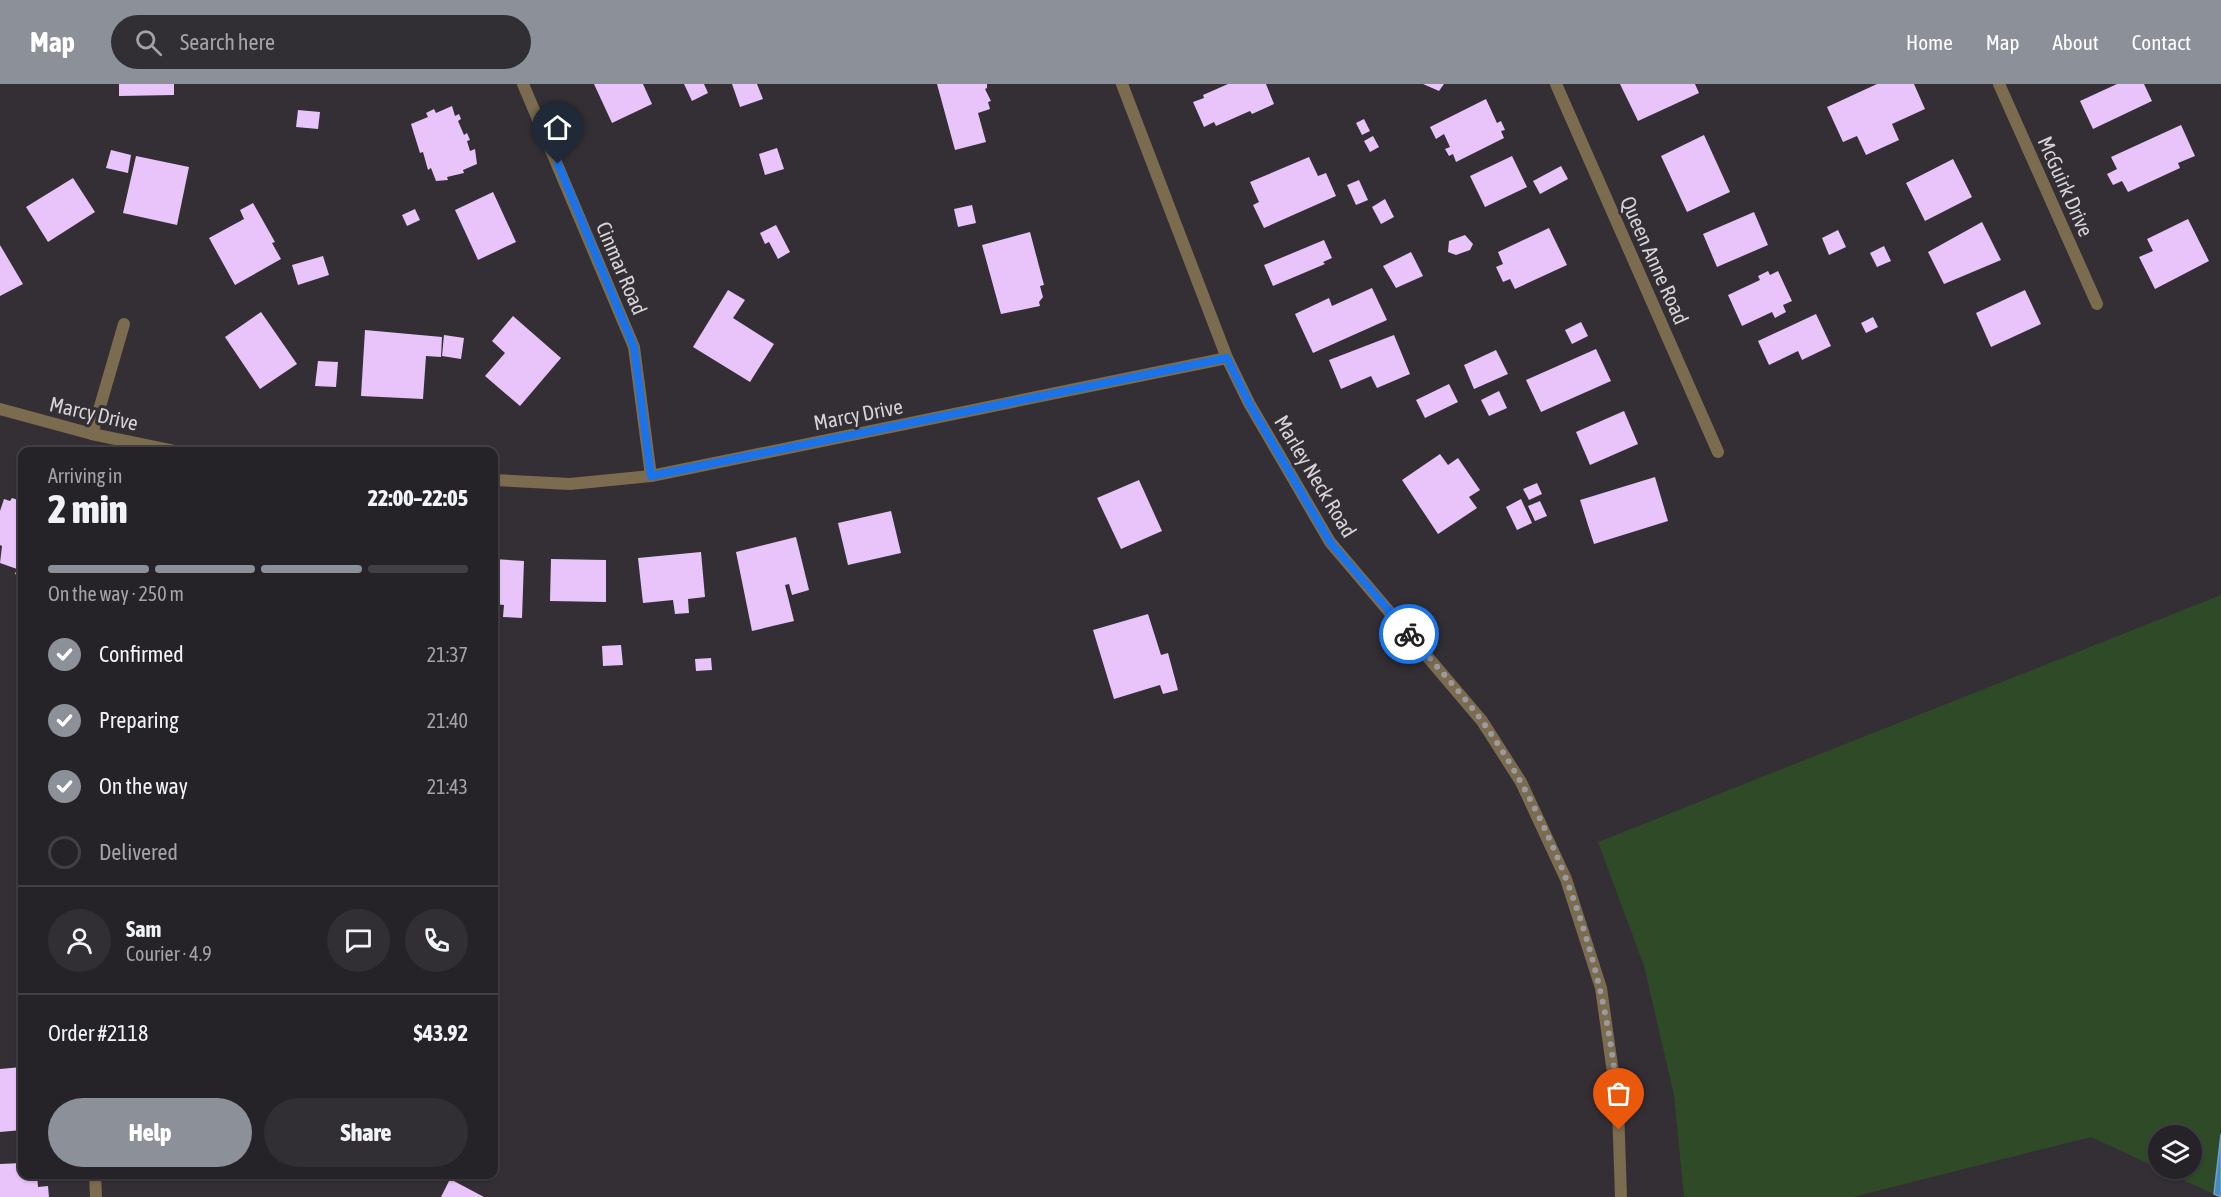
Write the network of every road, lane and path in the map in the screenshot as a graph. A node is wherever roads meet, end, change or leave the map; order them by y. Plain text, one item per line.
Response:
1 (523, 84) edge
2 (1556, 84) edge
3 (1999, 84) edge
4 (1126, 85) edge
5 (2097, 304) dead end
6 (124, 324) dead end
7 (1227, 358) junction
8 (0, 409) edge
9 (92, 434) junction
10 (155, 447) edge
11 (1718, 452) dead end
12 (651, 476) junction
13 (498, 480) edge
14 (95, 1179) edge
15 (96, 1197) edge
16 (1621, 1197) edge

1 - 12 street, Cinmar Road
2 - 11 street, Queen Anne Road
3 - 5 street, McGuirk Drive
4 - 7 street, Marley Neck Road
6 - 9 street
7 - 12 street, Marcy Drive
7 - 16 street, Marley Neck Road
8 - 9 street, Marcy Drive
9 - 10 street, Marcy Drive
12 - 13 street, Marcy Drive
14 - 15 street

